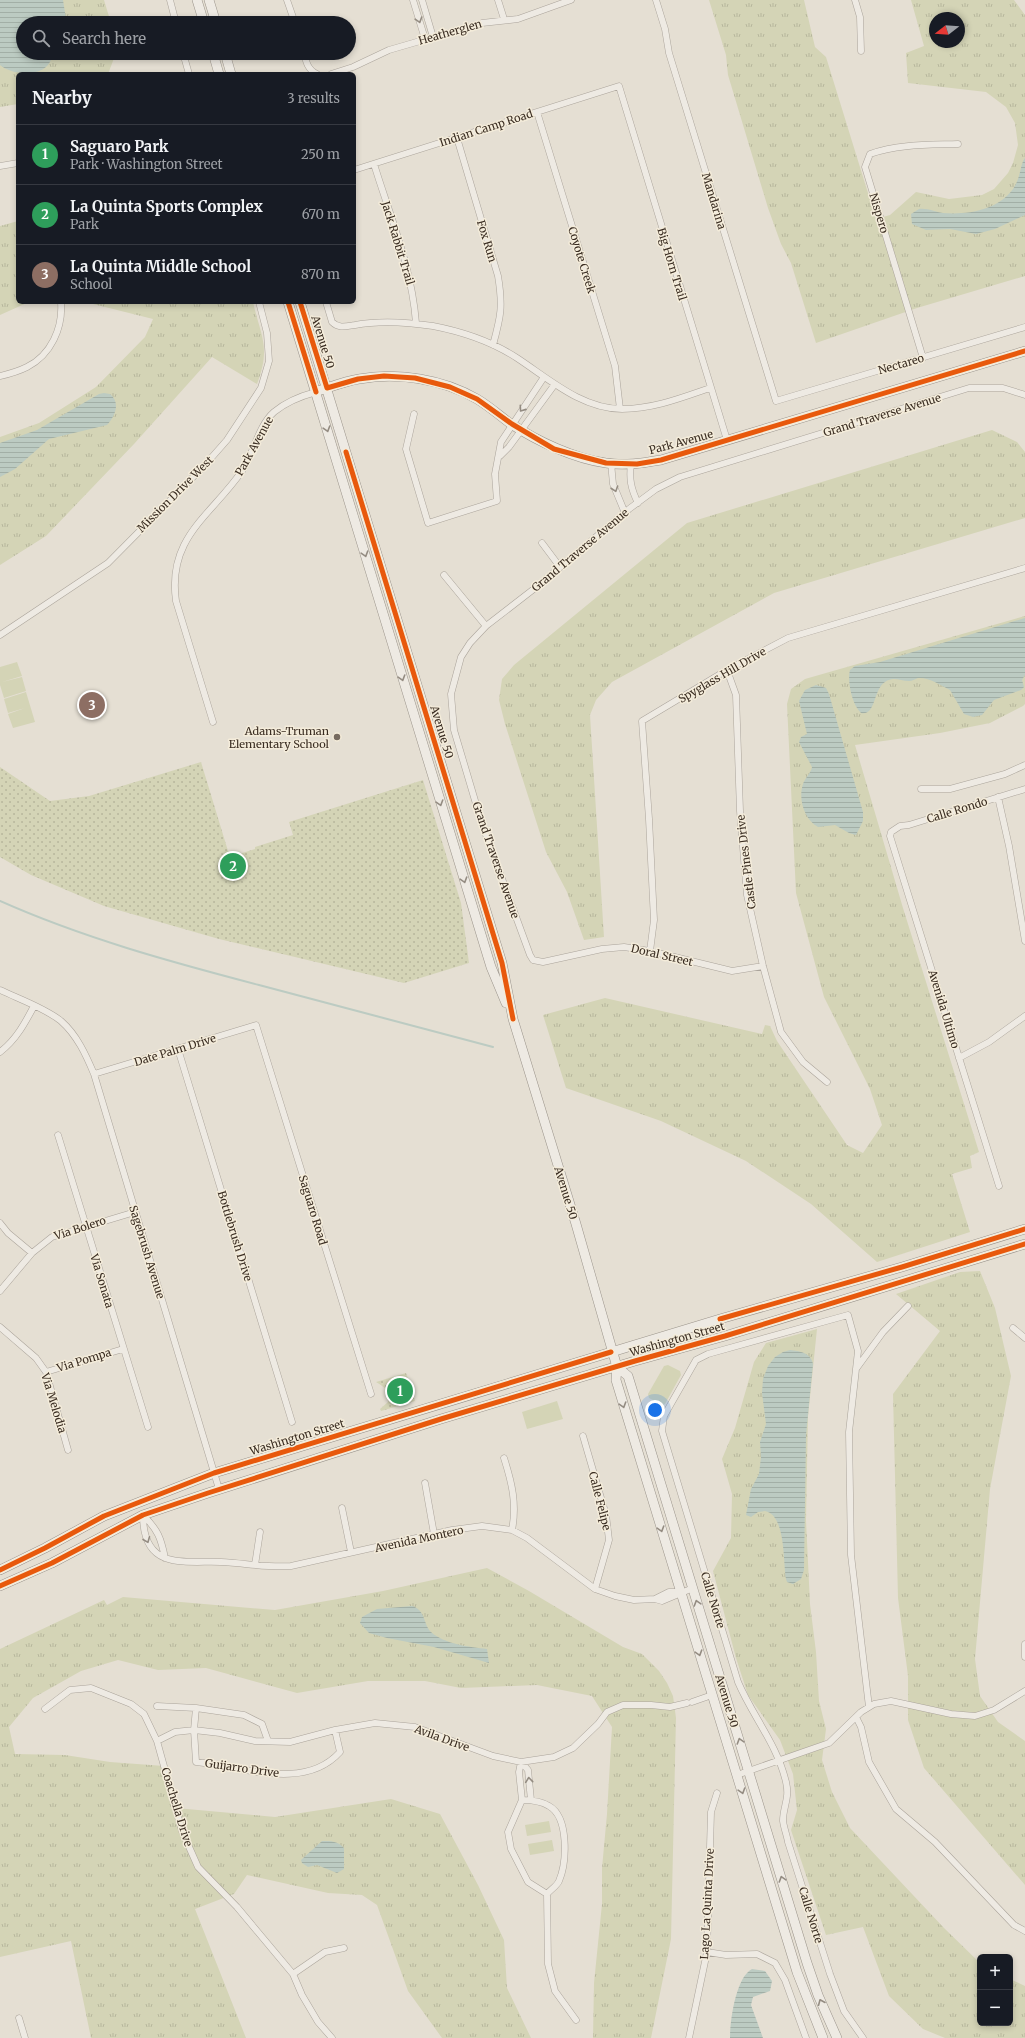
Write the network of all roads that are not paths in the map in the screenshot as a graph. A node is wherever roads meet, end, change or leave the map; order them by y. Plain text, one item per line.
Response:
1 (170, 0) edge
2 (197, 0) edge
3 (209, 0) edge
4 (287, 0) edge
5 (413, 0) edge
6 (422, 0) edge
7 (498, 0) edge
8 (571, 0) edge
9 (656, 0) edge
10 (856, 0) edge
11 (174, 16) edge
12 (202, 16) edge
13 (214, 16) edge
14 (293, 16) edge
15 (504, 19) junction
16 (433, 37) junction
17 (425, 39) junction
18 (861, 51) dead end
19 (185, 60) edge
20 (215, 60) edge
21 (227, 60) edge
22 (306, 60) edge
23 (188, 72) edge
24 (218, 72) edge
25 (230, 72) edge
26 (313, 72) edge
27 (337, 72) edge
28 (619, 86) joint
29 (537, 112) junction
30 (457, 138) junction
31 (958, 144) dead end
32 (16, 163) edge
33 (374, 164) junction
34 (0, 166) edge
35 (356, 169) edge
36 (61, 304) edge
37 (260, 304) edge
38 (289, 304) edge
39 (301, 304) edge
40 (327, 304) edge
41 (416, 323) junction
42 (1025, 327) edge
43 (493, 345) junction
44 (1025, 351) edge
45 (923, 358) junction
46 (0, 376) edge
47 (544, 377) junction
48 (555, 384) junction
49 (327, 388) junction
50 (710, 388) junction
51 (316, 392) junction
52 (1025, 395) edge
53 (776, 401) joint
54 (620, 409) junction
55 (414, 414) dead end
56 (512, 424) junction
57 (521, 430) junction
58 (727, 440) junction
59 (500, 456) junction
60 (611, 463) junction
61 (631, 464) junction
62 (638, 503) junction
63 (625, 513) junction
64 (542, 543) dead end
65 (560, 567) junction
66 (1025, 568) edge
67 (444, 575) dead end
68 (486, 626) junction
69 (0, 635) edge
70 (727, 670) junction
71 (213, 722) dead end
72 (1025, 765) edge
73 (922, 789) dead end
74 (1025, 789) edge
75 (998, 797) junction
76 (891, 832) joint
77 (1025, 898) edge
78 (1018, 900) junction
79 (1025, 941) edge
80 (650, 951) junction
81 (537, 962) joint
82 (763, 966) junction
83 (0, 990) edge
84 (34, 1006) junction
85 (1025, 1016) edge
86 (513, 1019) junction
87 (256, 1025) joint
88 (178, 1049) junction
89 (0, 1052) edge
90 (959, 1058) junction
91 (94, 1074) junction
92 (827, 1082) dead end
93 (58, 1136) dead end
94 (999, 1186) dead end
95 (135, 1212) junction
96 (0, 1223) edge
97 (85, 1226) junction
98 (1025, 1229) edge
99 (1025, 1244) edge
100 (32, 1253) junction
101 (0, 1291) edge
102 (908, 1306) dead end
103 (0, 1327) edge
104 (1013, 1328) dead end
105 (1025, 1338) edge
106 (123, 1349) junction
107 (611, 1352) junction
108 (617, 1367) junction
109 (856, 1369) junction
110 (46, 1372) junction
111 (371, 1394) dead end
112 (292, 1422) dead end
113 (148, 1427) dead end
114 (583, 1436) dead end
115 (68, 1450) dead end
116 (504, 1458) dead end
117 (214, 1473) junction
118 (424, 1483) dead end
119 (219, 1489) junction
120 (342, 1508) dead end
121 (143, 1515) junction
122 (512, 1530) junction
123 (260, 1532) dead end
124 (434, 1534) junction
125 (351, 1552) junction
126 (165, 1558) junction
127 (255, 1565) junction
128 (0, 1570) edge
129 (0, 1586) edge
130 (693, 1588) junction
131 (595, 1589) junction
132 (681, 1592) junction
133 (1025, 1644) edge
134 (1025, 1657) edge
135 (1025, 1691) edge
136 (712, 1696) junction
137 (157, 1706) dead end
138 (869, 1707) junction
139 (196, 1708) junction
140 (46, 1709) dead end
141 (856, 1717) junction
142 (194, 1730) junction
143 (335, 1730) junction
144 (157, 1741) junction
145 (268, 1741) junction
146 (779, 1760) junction
147 (521, 1762) junction
148 (749, 1771) junction
149 (737, 1775) junction
150 (717, 1793) dead end
151 (522, 1800) junction
152 (531, 1800) junction
153 (547, 1894) junction
154 (1025, 1931) edge
155 (344, 1948) dead end
156 (707, 1952) junction
157 (293, 1974) junction
158 (19, 2018) dead end
159 (576, 2020) dead end
160 (25, 2038) edge
161 (332, 2038) edge
162 (688, 2038) edge
163 (806, 2038) edge
164 (823, 2038) edge
165 (837, 2038) edge
166 (863, 2038) edge

1 - 11 street
2 - 12 main road
3 - 13 main road
4 - 14 street
5 -> 17 street
6 - 16 street
7 - 15 street
8 - 15 street, Heatherglen
9 - 53 street, Mandarina
10 - 18 street
15 - 16 street, Heatherglen
16 - 17 street, Heatherglen
17 - 27 street, Heatherglen
19 - 23 street
20 - 24 main road
21 - 25 main road
22 - 26 street
28 - 29 street, Indian Camp Road
28 - 50 street, Big Horn Trail
29 - 30 street, Indian Camp Road
29 - 54 street, Coyote Creek
30 - 33 street, Indian Camp Road
30 - 43 street, Fox Run
31 - 45 street, Nispero
32 - 34 street
33 - 35 street, Indian Camp Road
33 - 41 street, Jack Rabbit Trail
36 - 46 street
37 - 69 street, Mission Drive West
38 - 51 main road, Avenue 50
39 - 49 main road, Avenue 50
40 - 41 street
41 - 43 street
42 - 45 street, Nectareo
43 - 47 street
44 - 58 main road, Park Avenue
45 - 53 street, Nectareo
47 - 48 street
47 -> 56 street
48 - 54 street
48 - 57 street
49 - 51 main road, Park Avenue
49 - 56 main road, Park Avenue
49 - 86 main road, Avenue 50
50 - 54 street
50 - 58 street, Big Horn Trail
51 - 71 street, Park Avenue
51 -> 86 main road, Avenue 50
52 - 62 street, Grand Traverse Avenue
55 - 59 street
56 - 57 main road, Park Avenue
56 - 59 street
57 - 59 street
57 - 60 main road, Park Avenue
58 - 61 main road, Park Avenue
60 - 61 main road, Park Avenue
60 -> 63 street
61 - 62 street
62 - 63 street, Grand Traverse Avenue
63 - 65 street, Grand Traverse Avenue
64 - 65 street
65 - 68 street, Grand Traverse Avenue
66 - 70 street, Spyglass Hill Drive
67 - 68 street
68 - 81 street, Grand Traverse Avenue
70 - 80 street, Spyglass Hill Drive
70 - 82 street, Castle Pines Drive
72 - 73 street
74 - 75 street, Calle Rondo
75 - 76 street, Calle Rondo
75 - 78 street
76 - 90 street, Avenida Ultimo
77 - 78 street
78 - 79 street
80 - 81 street, Doral Street
80 - 82 street, Doral Street
82 - 92 street, Castle Pines Drive
83 - 84 street
84 - 89 street
84 - 91 street, Sagebrush Avenue
85 - 90 street
86 - 107 main road, Avenue 50
87 - 88 street, Date Palm Drive
87 - 111 street, Saguaro Road
88 - 91 street, Date Palm Drive
88 - 112 street, Bottlebrush Drive
90 - 94 street, Avenida Ultimo
91 - 95 street, Sagebrush Avenue
93 - 97 street, Via Sonata
95 - 97 street, Via Bolero
95 - 117 street, Sagebrush Avenue
96 - 100 street
97 - 100 street, Via Bolero
97 - 106 street, Via Sonata
98 - 107 main road, Washington Street
99 - 108 main road, Washington Street
100 - 101 street, Via Bolero
102 - 109 street
103 - 110 street, Via Melodia
104 - 105 street
106 - 110 street, Via Pompa
106 - 113 street, Via Sonata
107 - 108 main road, Avenue 50
107 - 117 main road, Washington Street
108 - 119 main road, Washington Street
108 - 130 main road, Avenue 50
108 -> 132 main road, Avenue 50
109 - 138 street, Calle Norte
109 - 146 street, Calle Norte
110 - 115 street, Via Melodia
114 - 131 street, Calle Felipe
116 - 122 street
117 - 119 street, Sagebrush Avenue
117 - 128 main road, Washington Street
118 - 124 street
119 - 121 main road, Washington Street
120 - 125 street
121 - 126 street
121 -> 126 street
121 - 129 main road, Washington Street
122 - 124 street, Avenida Montero
122 - 131 street, Avenida Montero
123 - 127 street
124 - 125 street, Avenida Montero
125 - 127 street, Avenida Montero
126 - 127 street, Avenida Montero
130 - 132 street, Avenida Montero
148 -> 130 main road, Avenue 50
131 - 132 street, Avenida Montero
132 -> 136 main road, Avenue 50
133 - 134 street
135 - 138 street
136 - 147 street, Avila Drive
136 - 149 main road, Avenue 50
137 - 139 street
138 - 141 street
139 - 142 street
139 - 145 street
140 - 144 street, Coachella Drive
141 - 146 street
141 - 154 street
142 - 143 street, Guijarro Drive
142 - 144 street, Avila Drive
142 - 145 street, Avila Drive
143 - 145 street, Avila Drive
143 - 147 street, Avila Drive
144 - 157 street, Coachella Drive
146 - 148 street
146 - 166 street, Calle Norte
147 - 151 street
152 -> 147 street
148 - 149 street
165 -> 148 main road, Avenue 50
149 -> 164 main road, Avenue 50
150 - 156 street, Lago La Quinta Drive
151 - 152 street
151 - 153 street
152 - 153 street
153 - 159 street
155 - 157 street
156 - 162 street, Lago La Quinta Drive
156 - 163 street
157 - 161 street, Coachella Drive
158 - 160 street

